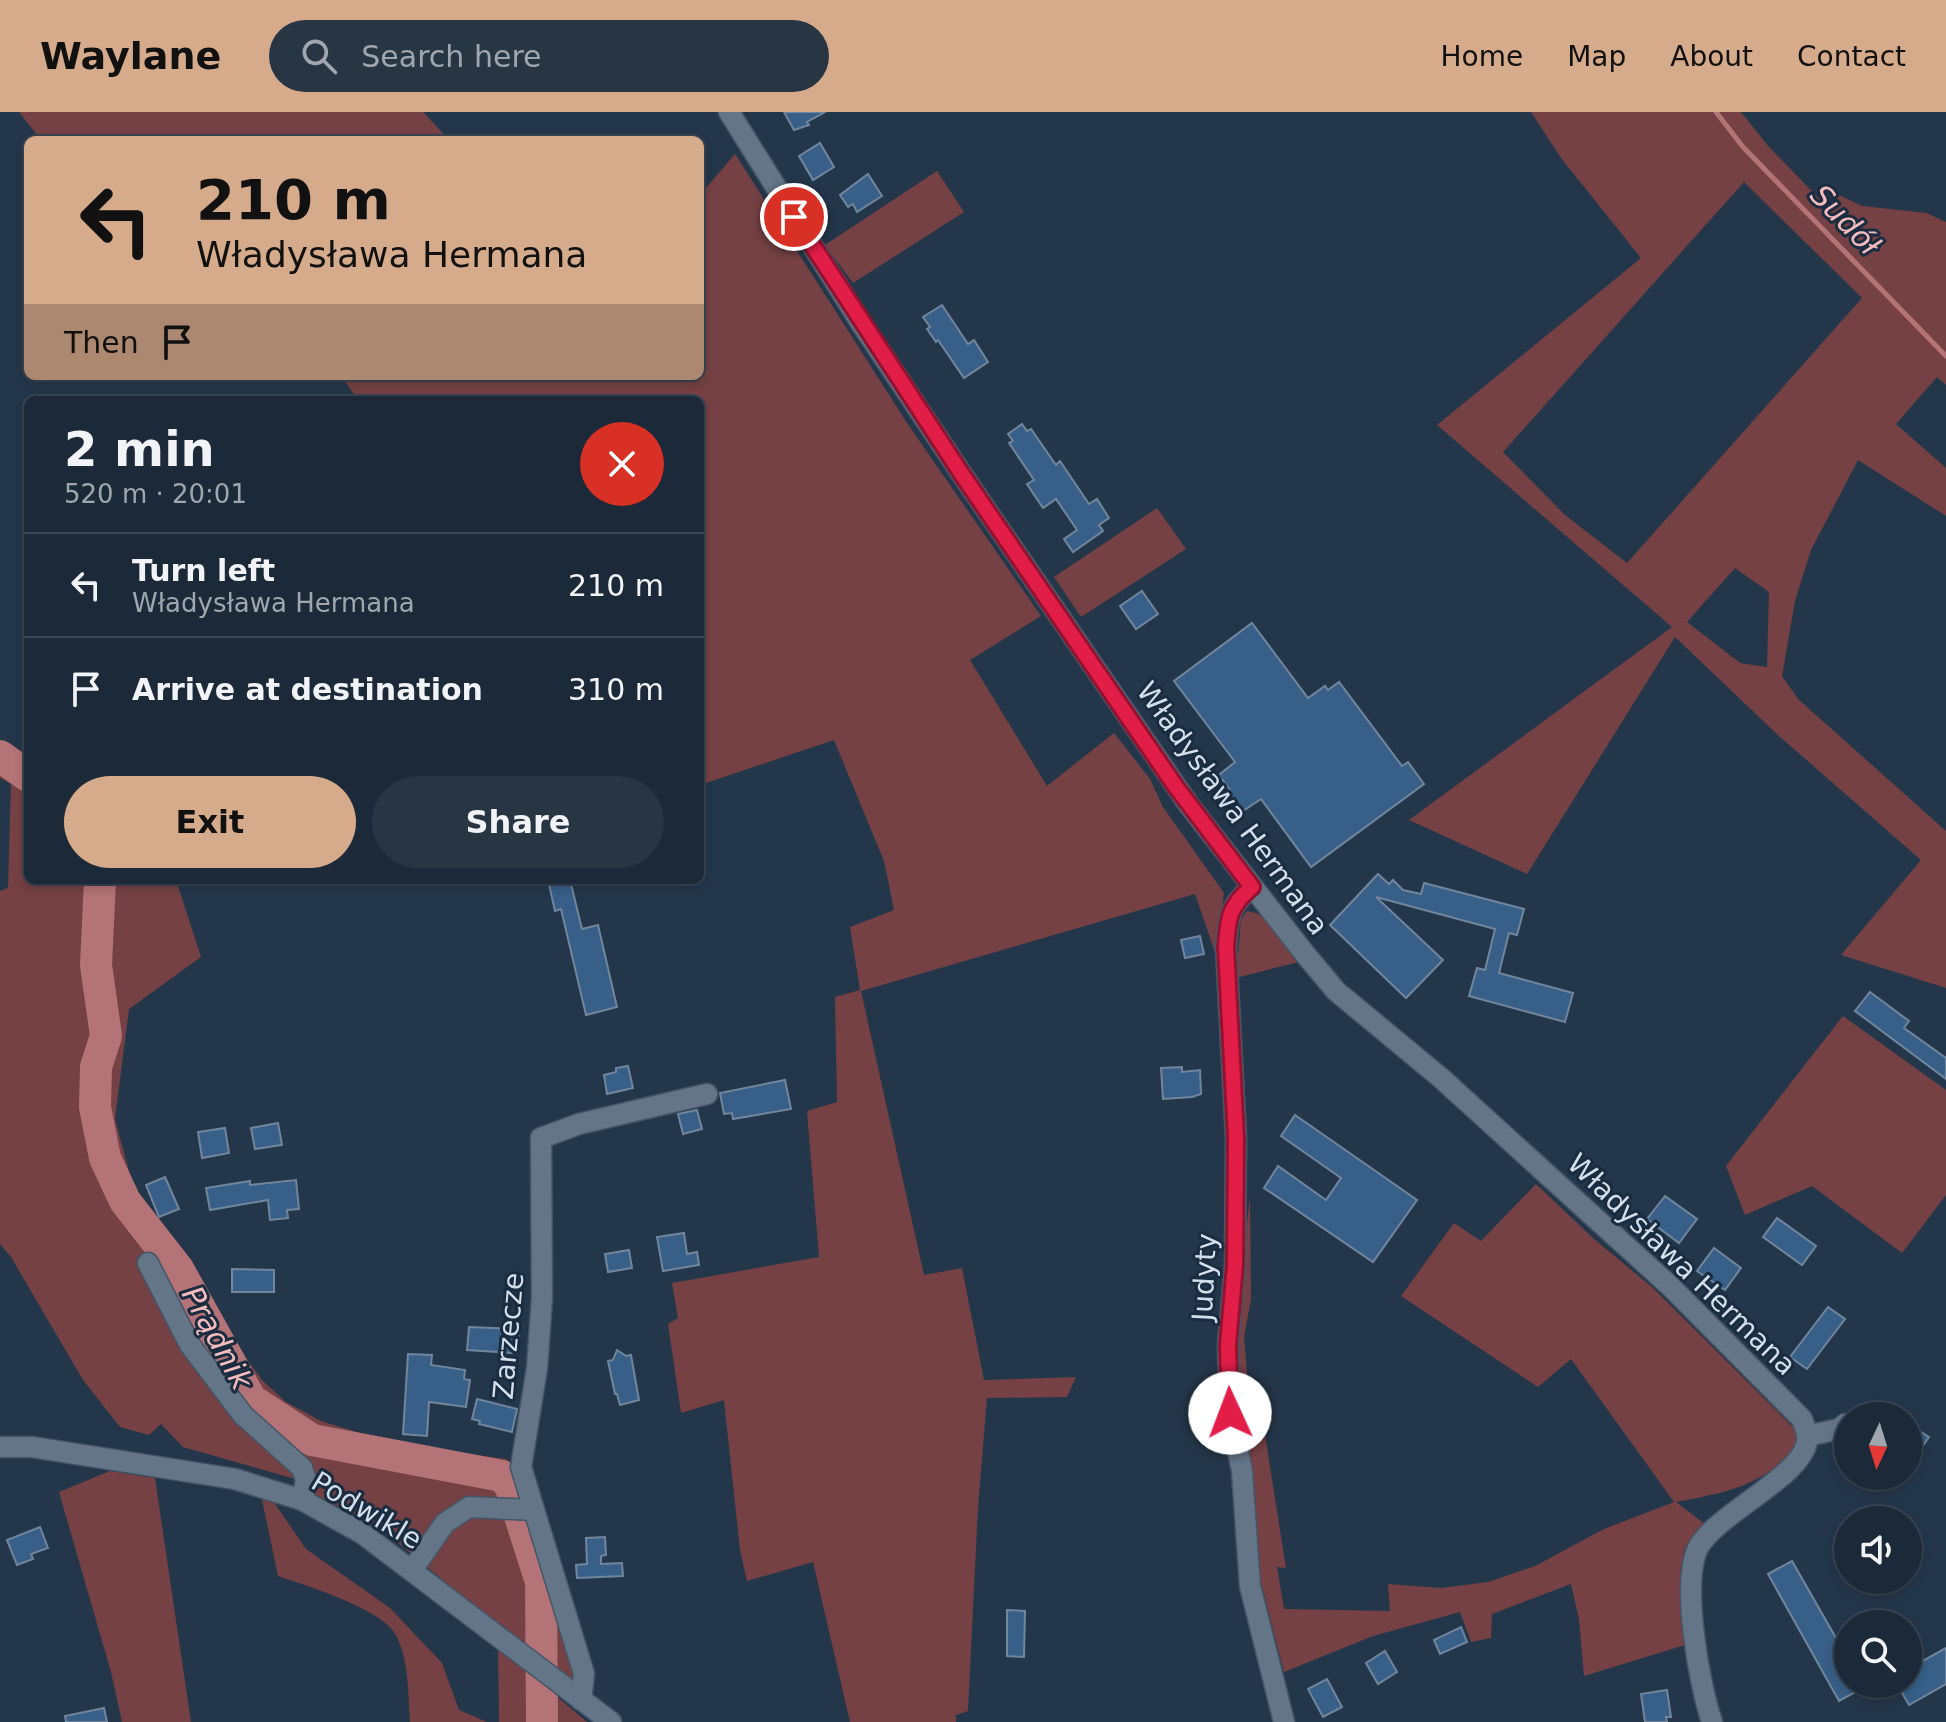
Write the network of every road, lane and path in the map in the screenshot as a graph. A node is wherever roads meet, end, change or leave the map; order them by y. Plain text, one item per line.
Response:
1 (729, 112) edge
2 (1252, 887) junction
3 (707, 1094) dead end
4 (148, 1263) dead end
5 (1834, 1430) edge
6 (1807, 1436) junction
7 (0, 1447) edge
8 (302, 1500) junction
9 (532, 1510) junction
10 (412, 1570) junction
11 (574, 1695) junction
12 (611, 1722) edge
13 (1284, 1722) edge
14 (1712, 1722) edge

1 - 2 street, Władysława Hermana
2 - 6 street, Władysława Hermana
2 - 13 street, Judyty
3 - 9 street, Zarzecze
4 - 8 street
5 - 6 street
6 - 14 street
7 - 8 street, Podwikle
8 - 10 street, Podwikle
9 - 10 street
9 - 11 street, Zarzecze
10 - 11 street, Podwikle
11 - 12 street, Podwikle

